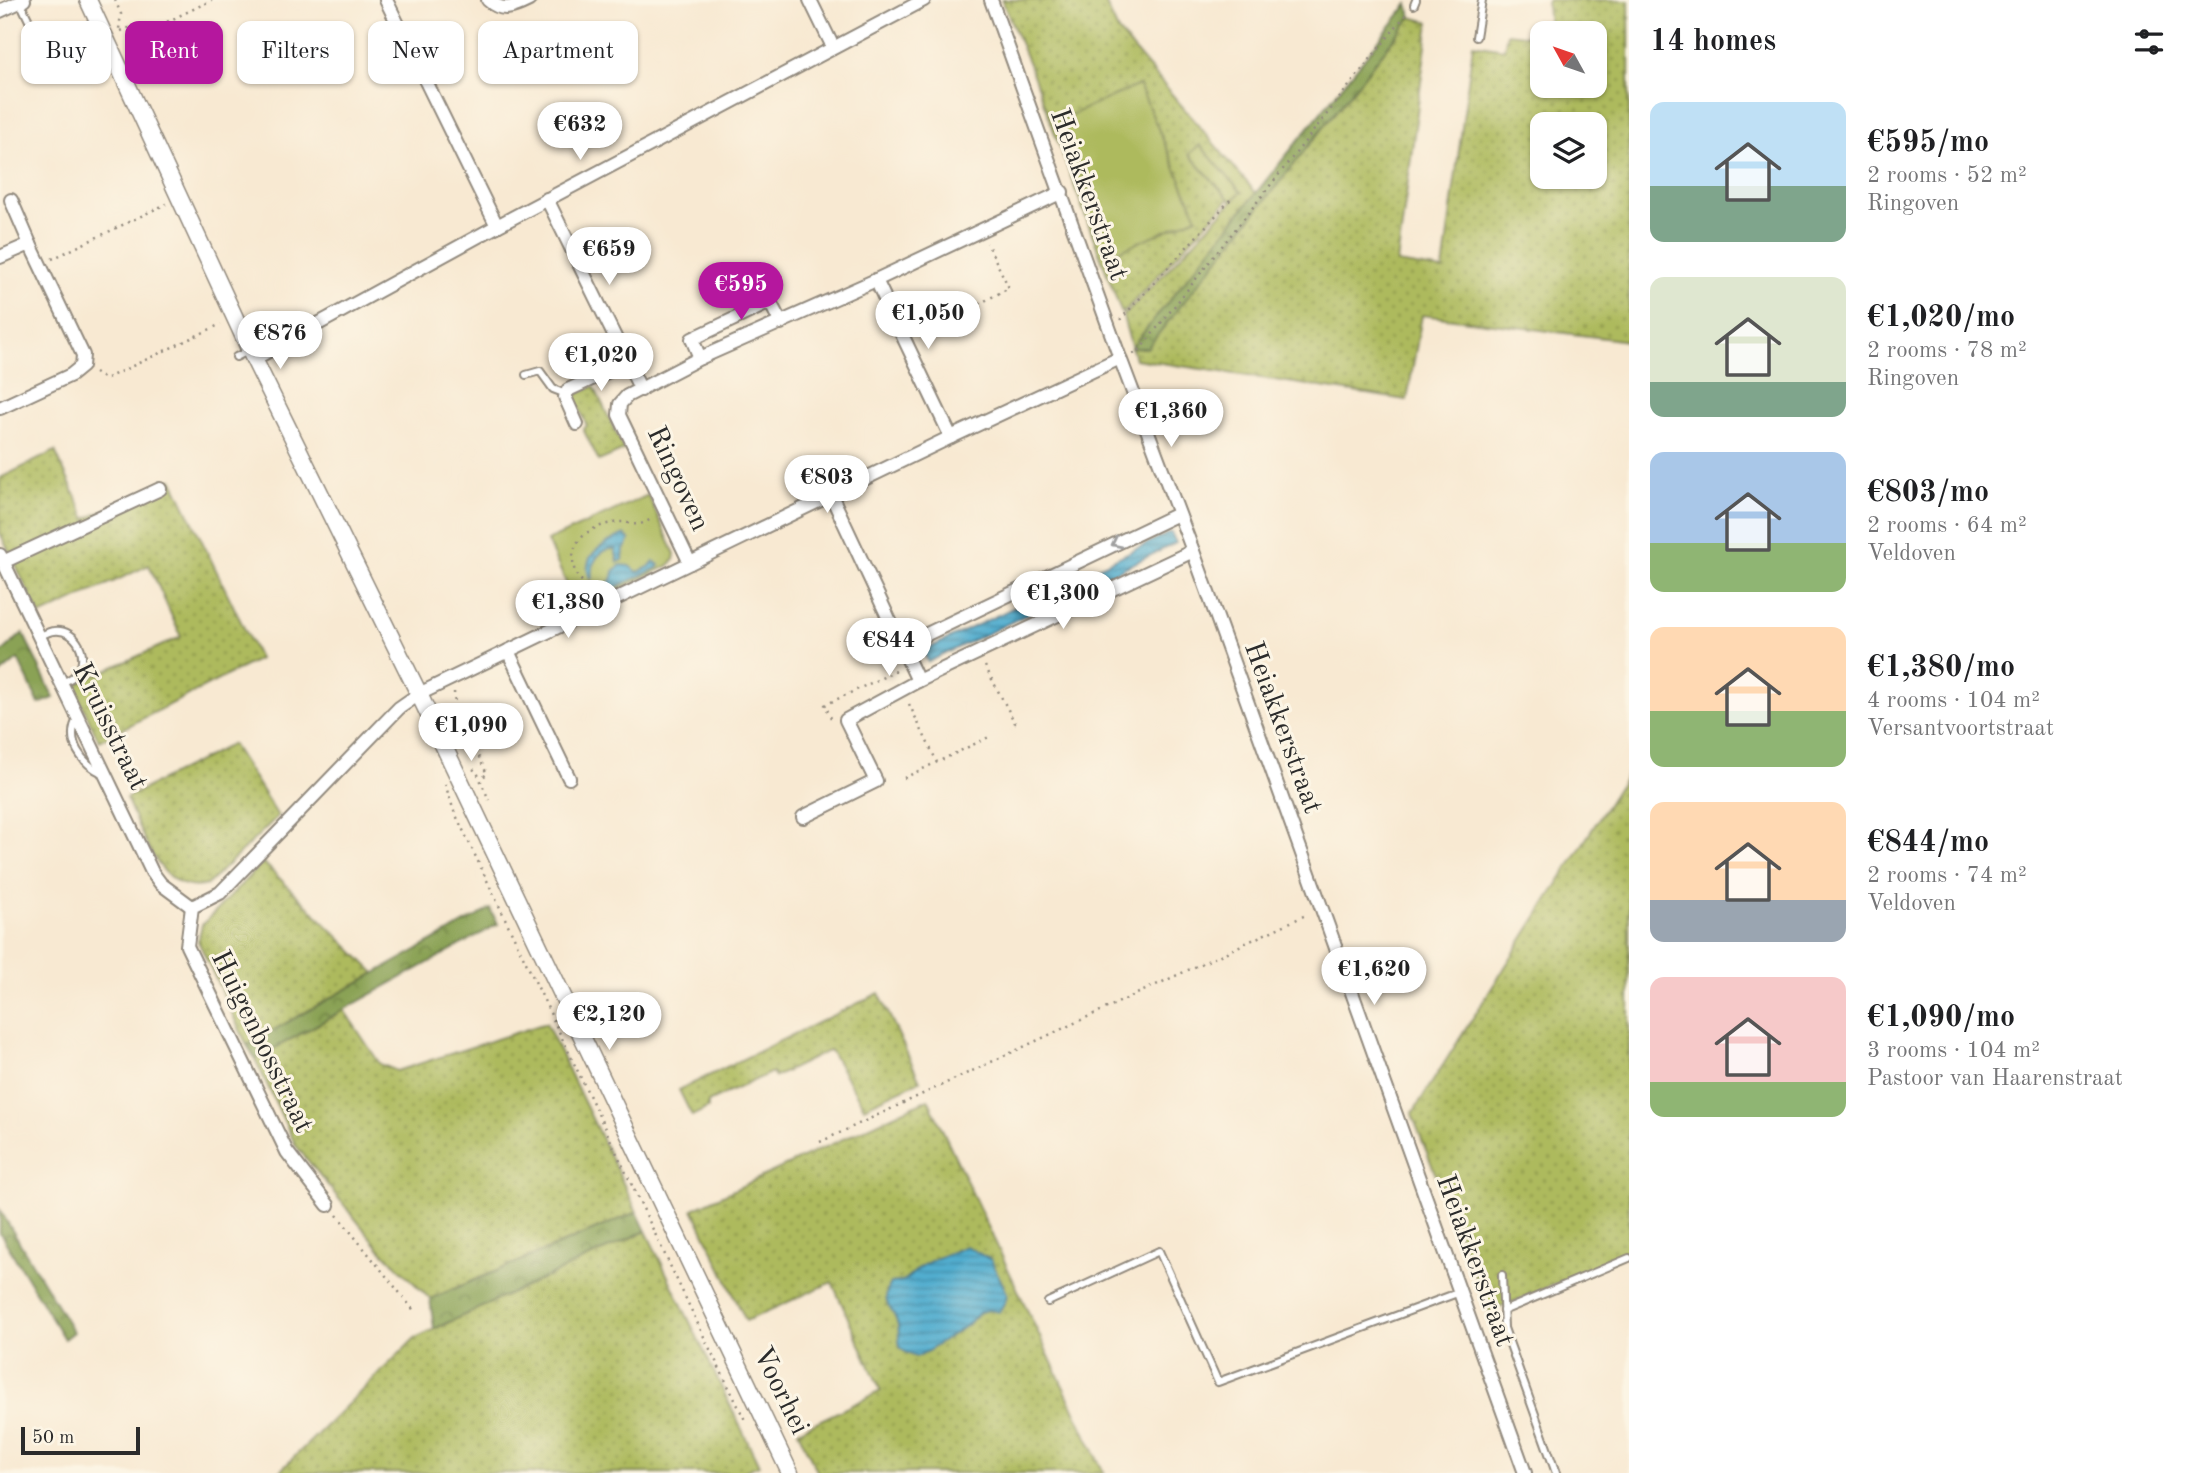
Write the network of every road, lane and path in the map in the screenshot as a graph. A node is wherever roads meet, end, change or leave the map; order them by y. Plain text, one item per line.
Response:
1 (88, 0) edge
2 (115, 0) edge
3 (212, 0) edge
4 (488, 0) edge
5 (528, 0) edge
6 (810, 0) edge
7 (924, 0) edge
8 (991, 0) edge
9 (1482, 0) edge
10 (22, 1) edge
11 (391, 2) edge
12 (1415, 3) edge
13 (0, 11) edge
14 (30, 21) edge
15 (97, 21) edge
16 (1476, 37) dead end
17 (833, 47) junction
18 (111, 53) edge
19 (1062, 192) junction
20 (172, 198) junction
21 (547, 199) junction
22 (11, 200) dead end
23 (1230, 200) dead end
24 (497, 226) junction
25 (980, 230) junction
26 (30, 244) junction
27 (0, 257) edge
28 (40, 265) junction
29 (876, 280) junction
30 (979, 304) dead end
31 (781, 323) junction
32 (221, 324) dead end
33 (1110, 330) junction
34 (247, 355) junction
35 (700, 358) junction
36 (1120, 358) junction
37 (628, 362) junction
38 (82, 366) junction
39 (526, 375) dead end
40 (641, 390) junction
41 (566, 394) junction
42 (0, 408) edge
43 (577, 425) dead end
44 (951, 437) junction
45 (160, 489) dead end
46 (831, 495) junction
47 (665, 512) junction
48 (1178, 514) junction
49 (1193, 551) junction
50 (2, 559) edge
51 (690, 563) junction
52 (608, 602) junction
53 (39, 638) junction
54 (901, 646) junction
55 (508, 651) junction
56 (984, 663) dead end
57 (450, 678) junction
58 (918, 681) junction
59 (61, 683) junction
60 (419, 694) junction
61 (906, 699) dead end
62 (1010, 725) dead end
63 (989, 737) dead end
64 (446, 753) junction
65 (937, 762) junction
66 (569, 778) dead end
67 (904, 778) dead end
68 (480, 779) dead end
69 (803, 817) dead end
70 (192, 907) junction
71 (1320, 909) junction
72 (820, 1142) dead end
73 (328, 1205) joint
74 (1629, 1258) edge
75 (1502, 1275) dead end
76 (1460, 1292) junction
77 (1048, 1302) dead end
78 (1503, 1311) junction
79 (416, 1313) dead end
80 (748, 1424) dead end
81 (790, 1473) edge
82 (1525, 1473) edge
83 (1556, 1473) edge

1 - 15 street, Voorhei
2 - 3 path
4 - 5 street
6 - 17 street
7 - 17 street
8 - 19 street, Heiakkerstraat
9 - 16 lane
10 - 13 street
10 - 14 lane
11 - 24 street
12 - 36 path
17 - 21 street
18 - 20 street, Voorhei
19 - 25 street, Ringoven
19 - 33 street, Heiakkerstraat
20 - 28 path
20 - 34 street, Voorhei
21 - 24 street
21 - 37 street, Ringoven
22 - 26 street
23 - 33 path
24 - 34 street
25 - 29 street, Ringoven
25 - 30 path
26 - 27 street
26 - 28 street
28 - 38 street
29 - 31 street, Ringoven
29 - 44 street
31 - 35 street, Ringoven
31 - 35 street
32 - 38 path
33 - 36 street, Heiakkerstraat
34 - 60 street, Voorhei
35 - 40 street, Ringoven
36 - 44 street, Ringoven
36 - 48 street, Heiakkerstraat
37 - 40 street, Ringoven
37 - 41 street
38 - 42 street
39 - 41 lane
40 - 47 street, Ringoven
41 - 43 street
44 - 46 street, Ringoven
45 - 50 street
46 - 51 street, Ringoven
46 - 54 street
47 - 51 street, Ringoven
47 - 52 path
48 - 49 street, Heiakkerstraat
48 -> 54 street
49 - 58 street
49 - 71 street, Heiakkerstraat
50 - 53 street, Kruisstraat
51 - 52 street
52 - 55 street
53 - 59 street, Kruisstraat
53 - 59 lane
54 - 58 street
55 - 57 street
55 - 66 street
56 - 62 path
57 - 60 street
57 - 68 path
58 - 69 street
59 - 70 street, Kruisstraat
60 - 64 street, Voorhei
60 - 70 street
61 - 65 path
63 - 65 path
64 - 80 path, Voorhei
64 - 81 street, Voorhei
65 - 67 path
70 - 73 street, Huigenbosstraat
71 - 72 path
71 - 76 street, Heiakkerstraat
73 - 79 path
74 - 78 lane
75 - 78 lane
76 - 77 lane
76 - 82 street, Heiakkerstraat
78 - 83 lane

